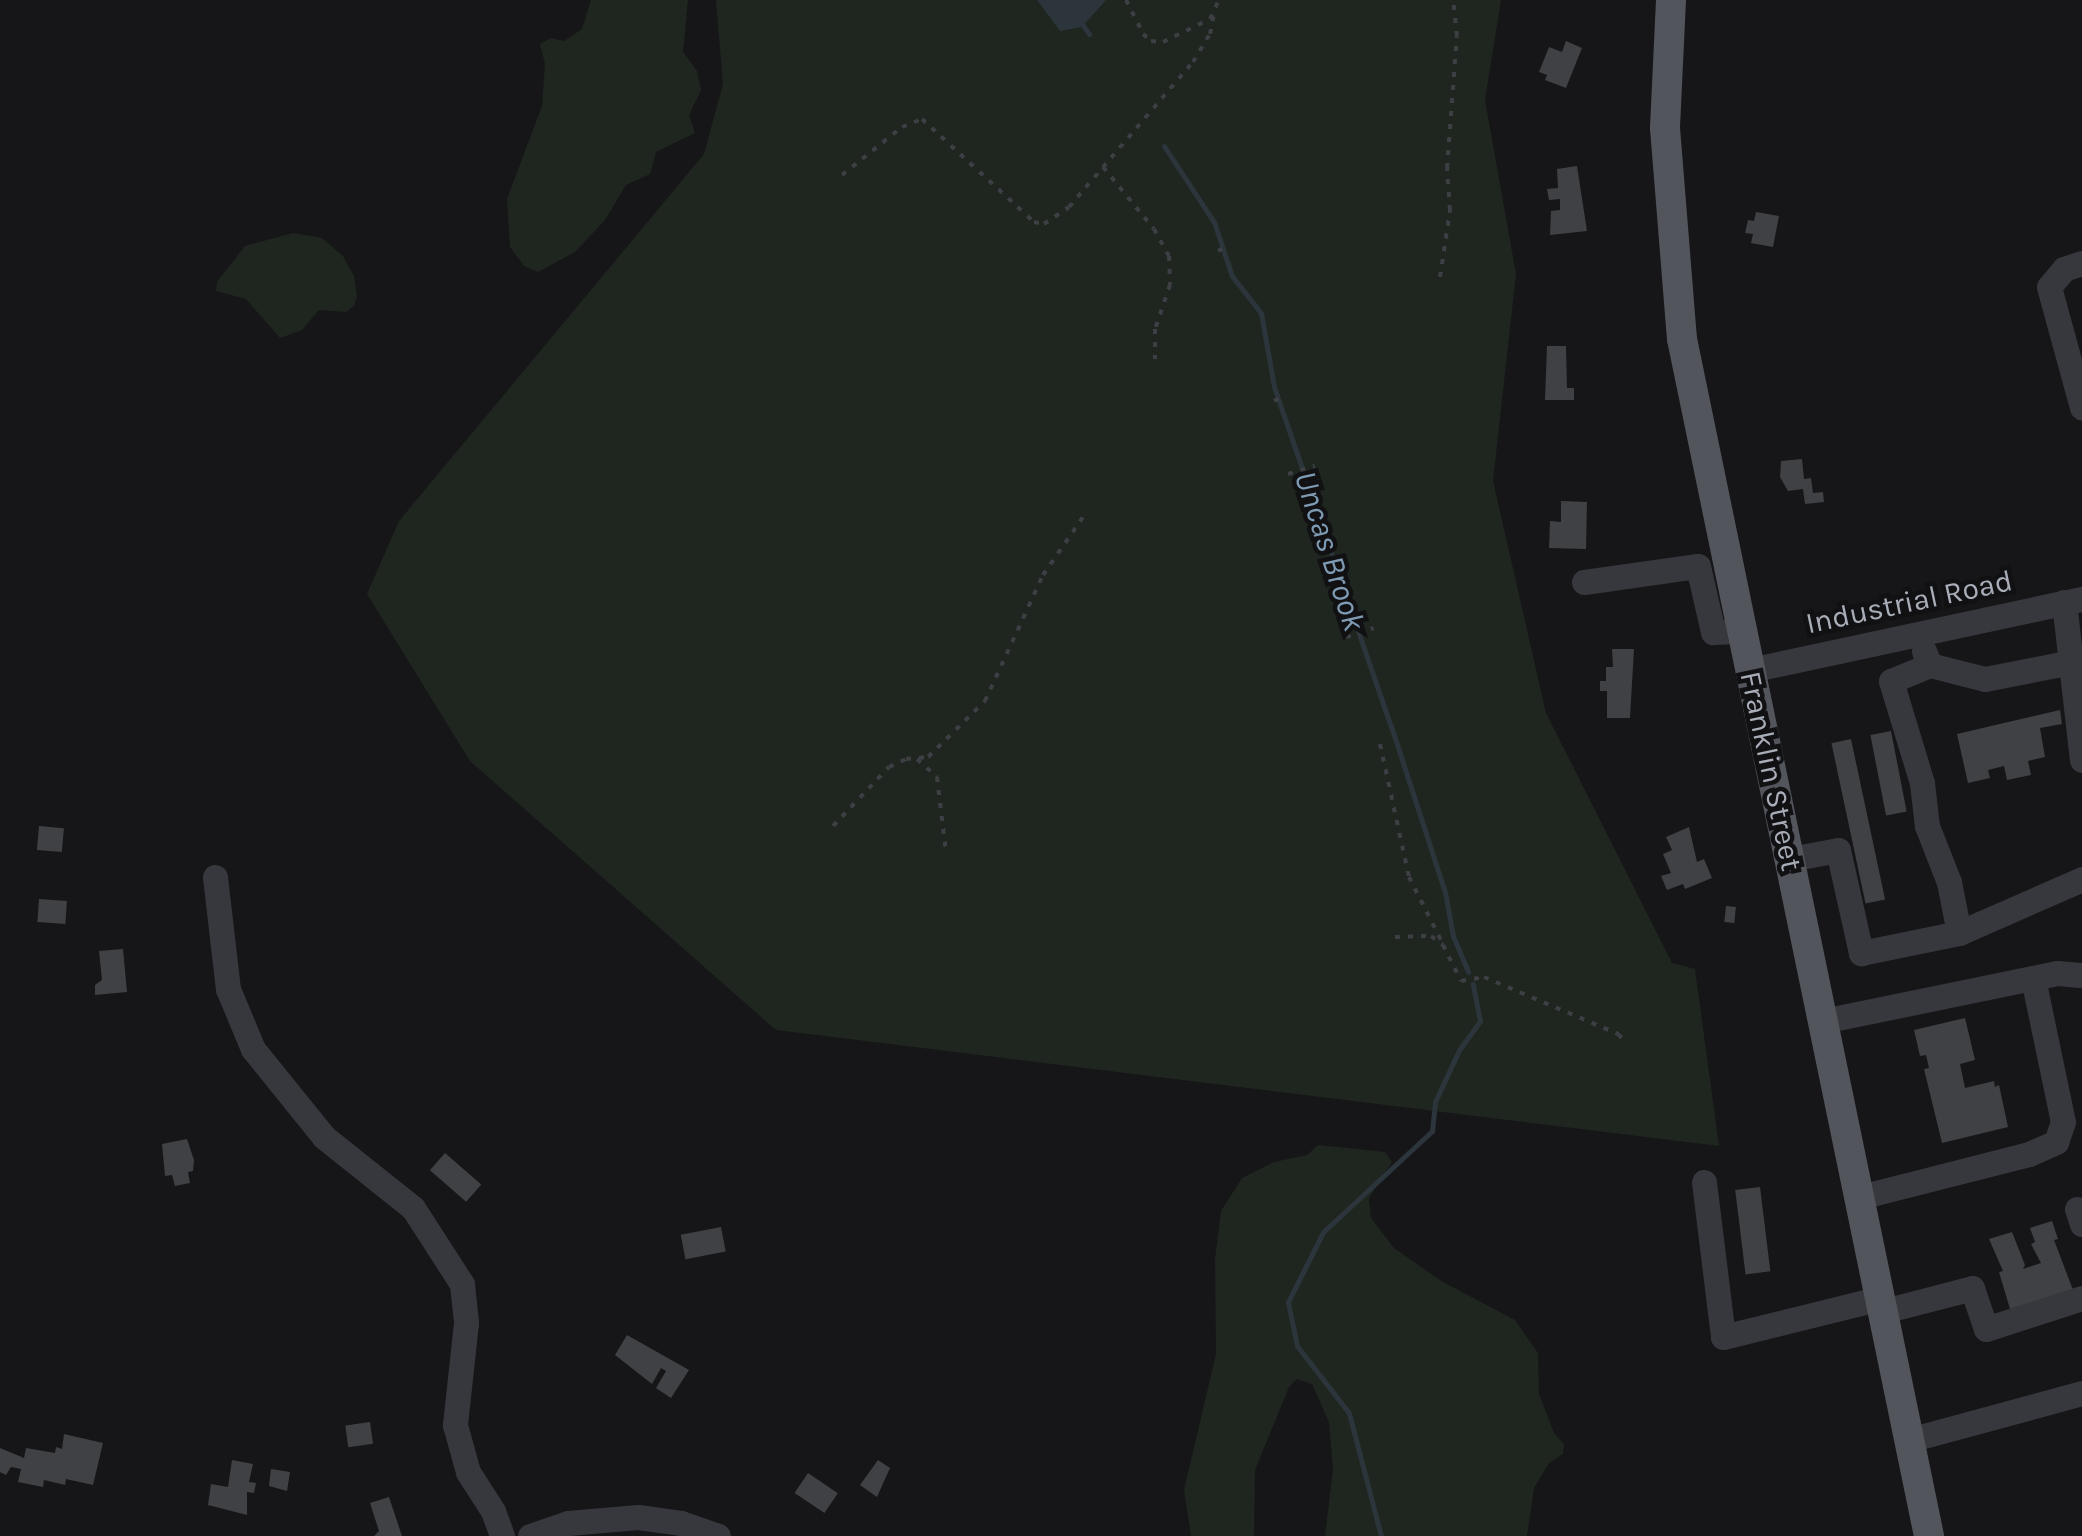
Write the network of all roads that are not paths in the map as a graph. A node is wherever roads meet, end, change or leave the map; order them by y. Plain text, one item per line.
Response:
1 (1672, 0) edge
2 (2082, 263) edge
3 (2082, 408) edge
4 (1584, 582) dead end
5 (2073, 600) edge
6 (1741, 631) junction
7 (1917, 632) junction
8 (2072, 662) junction
9 (1930, 664) junction
10 (1750, 670) junction
11 (2082, 760) edge
12 (1790, 859) junction
13 (215, 877) dead end
14 (2082, 879) edge
15 (1959, 933) junction
16 (2082, 974) edge
17 (2033, 978) junction
18 (1824, 1021) junction
19 (1704, 1182) dead end
20 (1860, 1197) junction
21 (2082, 1298) edge
22 (1882, 1304) junction
23 (2082, 1393) edge
24 (1909, 1440) junction
25 (502, 1536) edge
26 (530, 1536) edge
27 (718, 1536) edge
28 (1930, 1536) edge

1 - 6 main road, Franklin Street
2 - 3 street
4 - 6 street
5 - 7 street, Industrial Road
5 - 8 street
6 - 10 main road, Franklin Street
7 - 9 street
7 - 10 street, Industrial Road
8 - 9 street
8 - 11 street
9 - 15 street
10 - 12 main road, Franklin Street
12 - 15 street
12 - 18 main road, Franklin Street
13 - 25 street
14 - 15 street
16 - 17 street
17 - 18 street
17 - 20 street
18 - 20 main road, Franklin Street
19 - 22 street
20 - 22 main road, Franklin Street
21 - 22 street
22 - 24 main road, Franklin Street
23 - 24 street
24 - 28 main road, Franklin Street
26 - 27 street

